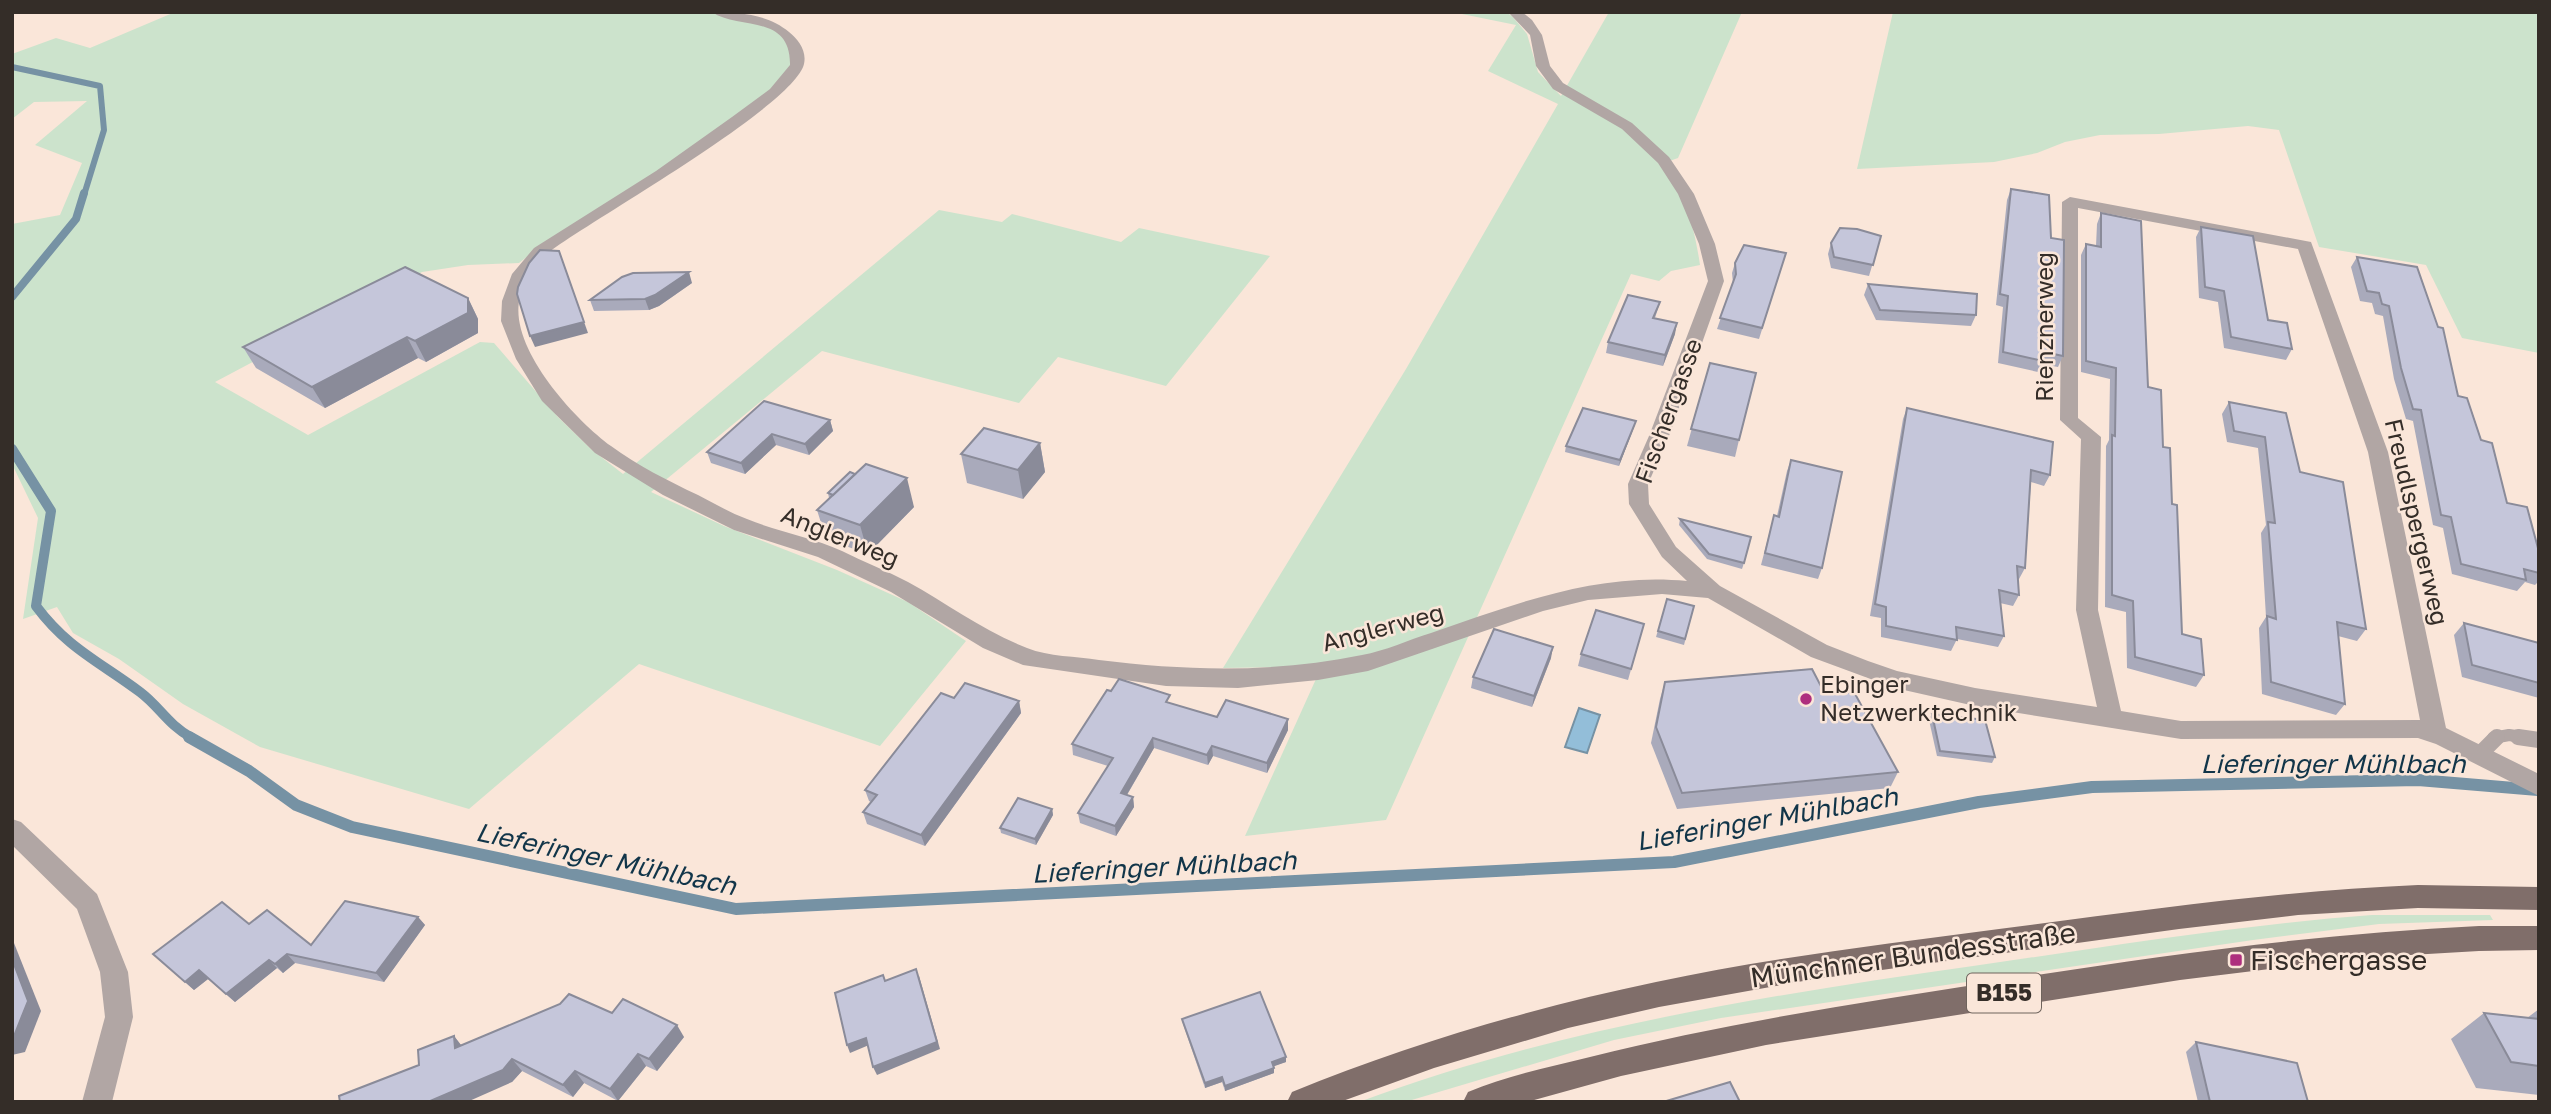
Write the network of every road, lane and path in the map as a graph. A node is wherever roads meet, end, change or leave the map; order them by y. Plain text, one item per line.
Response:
1 (718, 12) edge
2 (1514, 12) edge
3 (2305, 246) joint
4 (1712, 591) junction
5 (2110, 720) junction
6 (2435, 734) junction
7 (2539, 740) edge
8 (2480, 754) junction
9 (2531, 781) edge
10 (12, 829) edge
11 (2539, 899) edge
12 (2539, 938) edge
13 (97, 1102) edge
14 (1302, 1102) edge
15 (1478, 1102) edge

1 - 4 street, Anglerweg
2 - 4 street, Fischergasse
3 - 5 street, Rienznerweg
3 - 6 street, Freudlspergerweg
4 - 5 street, Fischergasse
5 - 6 street, Fischergasse
6 - 8 street, Fischergasse
7 - 8 lane
8 - 9 street, Fischergasse
10 - 13 street
11 - 14 main road, Münchner Bundesstraße / B155
12 - 15 main road, Münchner Bundesstraße / B155

